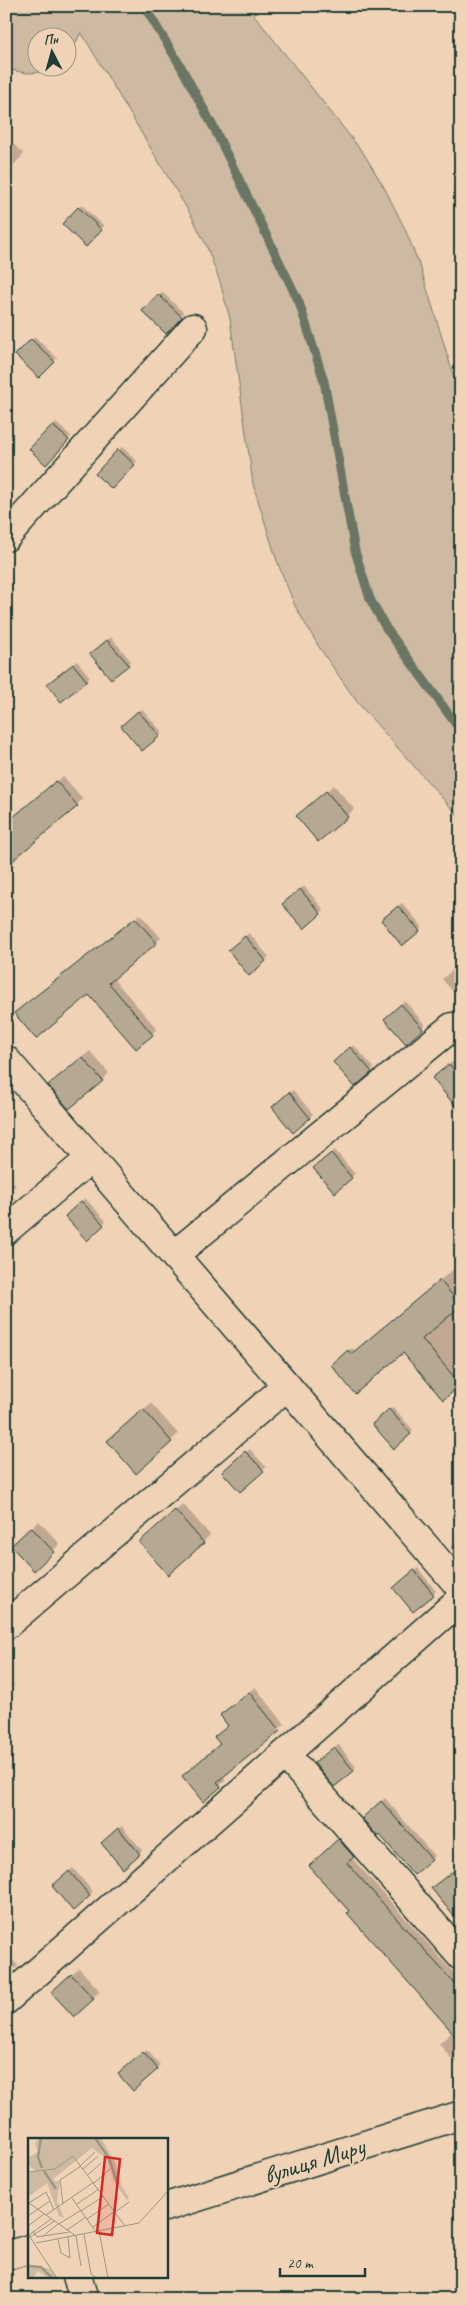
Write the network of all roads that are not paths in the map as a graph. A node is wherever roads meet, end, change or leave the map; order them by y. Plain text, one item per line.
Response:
1 (193, 328) dead end
2 (6, 537) edge
3 (452, 1026) dead end
4 (6, 1060) edge
5 (91, 1158) junction
6 (6, 1230) edge
7 (174, 1255) junction
8 (287, 1386) junction
9 (461, 1588) edge
10 (461, 1599) edge
11 (6, 1626) edge
12 (285, 1754) junction
13 (461, 1956) edge
14 (6, 2000) edge
15 (461, 2115) edge
16 (168, 2206) edge
17 (28, 2249) edge
18 (6, 2256) edge
19 (78, 2278) edge
20 (84, 2299) edge

1 - 2 street
3 - 7 street
4 - 5 street
5 - 6 street
5 - 7 street
7 - 8 street
8 - 9 street
8 - 11 street
10 - 12 street
12 - 13 street
12 - 14 street
15 - 16 street, вулиця Миру
17 - 18 street
19 - 20 street

